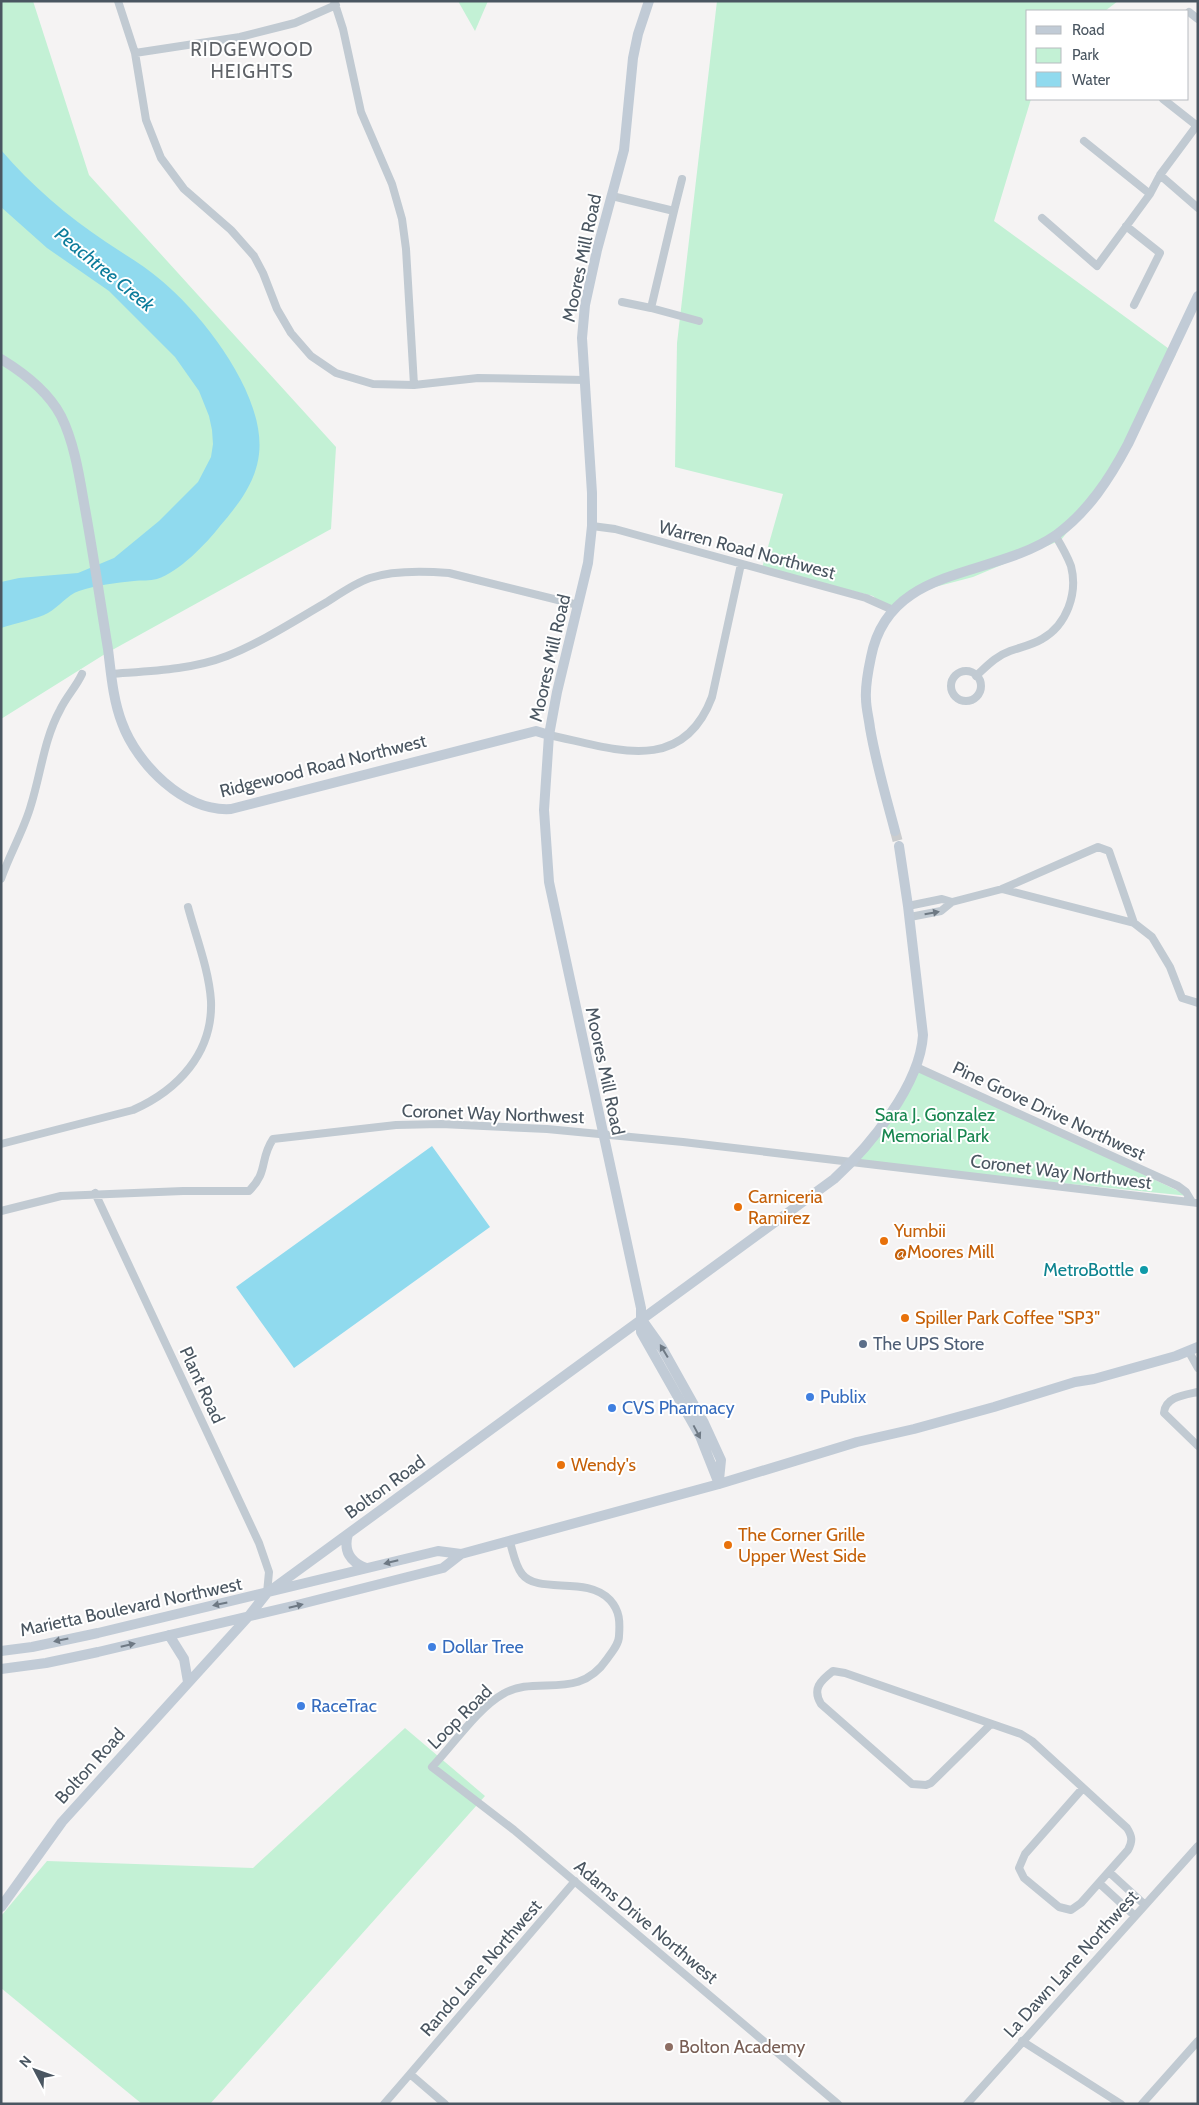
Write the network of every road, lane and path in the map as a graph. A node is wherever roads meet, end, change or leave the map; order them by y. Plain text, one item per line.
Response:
1 (118, 1) edge
2 (650, 1) edge
3 (335, 3) edge
4 (1189, 12) dead end
5 (1198, 19) edge
6 (135, 52) junction
7 (1164, 100) edge
8 (1197, 125) edge
9 (1084, 141) dead end
10 (1160, 175) junction
11 (682, 179) dead end
12 (1150, 194) junction
13 (612, 196) junction
14 (1198, 208) edge
15 (674, 211) junction
16 (1042, 218) dead end
17 (1126, 226) junction
18 (1198, 296) edge
19 (622, 302) dead end
20 (1134, 305) dead end
21 (651, 308) junction
22 (699, 321) dead end
23 (1, 359) edge
24 (585, 380) junction
25 (414, 385) junction
26 (592, 526) junction
27 (1055, 535) junction
28 (741, 564) junction
29 (578, 605) junction
30 (893, 610) junction
31 (82, 674) dead end
32 (111, 674) junction
33 (976, 676) dead end
34 (550, 735) junction
35 (895, 831) tunnel mouth
36 (899, 846) tunnel mouth
37 (1, 879) edge
38 (1002, 889) junction
39 (952, 902) junction
40 (908, 906) junction
41 (188, 907) dead end
42 (910, 917) junction
43 (1134, 923) junction
44 (1198, 1003) edge
45 (916, 1067) junction
46 (602, 1133) junction
47 (1, 1144) edge
48 (852, 1162) junction
49 (95, 1193) junction
50 (1195, 1203) edge
51 (1, 1211) edge
52 (642, 1320) junction
53 (1195, 1350) edge
54 (1198, 1368) edge
55 (1198, 1392) edge
56 (1198, 1446) edge
57 (719, 1484) junction
58 (348, 1534) junction
59 (510, 1542) junction
60 (461, 1554) junction
61 (366, 1568) junction
62 (267, 1593) junction
63 (248, 1616) junction
64 (169, 1635) junction
65 (1, 1651) edge
66 (1, 1670) edge
67 (188, 1682) junction
68 (991, 1724) junction
69 (432, 1767) joint
70 (1083, 1788) junction
71 (1198, 1846) edge
72 (1109, 1872) junction
73 (575, 1881) junction
74 (1099, 1883) junction
75 (1145, 1905) junction
76 (1, 1907) edge
77 (1135, 1916) junction
78 (1022, 2041) junction
79 (1198, 2041) edge
80 (410, 2074) junction
81 (384, 2104) edge
82 (445, 2104) edge
83 (838, 2104) edge
84 (967, 2104) edge
85 (1121, 2104) edge
86 (1142, 2104) edge

1 - 6 street
2 - 13 street, Moores Mill Road
3 - 6 street
3 - 25 street
4 - 5 street
6 - 25 street
7 - 8 street
8 - 10 street
9 - 12 street
10 - 12 street
10 - 14 street
11 - 15 street
12 - 17 street
13 - 15 street
13 - 24 street, Moores Mill Road
15 - 21 street
16 - 17 street
17 - 20 street
18 - 27 street
19 - 21 street
21 - 22 street
23 - 32 street, Ridgewood Road Northwest
24 - 25 street
24 - 26 street, Moores Mill Road
26 - 28 street, Warren Road Northwest
26 - 29 street, Moores Mill Road
27 - 30 street
27 - 33 street
28 - 30 street, Warren Road Northwest
28 - 34 street, Ridgewood Road Northwest
29 - 32 street
29 - 34 street, Moores Mill Road
30 - 35 street
31 - 37 street
32 - 34 street, Ridgewood Road Northwest
34 - 46 street, Moores Mill Road
36 - 40 street, Bolton Road
38 - 39 street
38 - 43 street
38 - 43 street
39 - 40 street
42 -> 39 street
40 - 42 street, Bolton Road
41 - 47 street
42 - 45 street, Bolton Road
43 - 44 street
45 - 48 street, Bolton Road
45 - 50 street, Pine Grove Drive Northwest
46 - 48 street, Coronet Way Northwest
46 - 49 street, Coronet Way Northwest
46 - 52 street, Moores Mill Road
48 - 50 street, Coronet Way Northwest
48 - 52 street, Bolton Road
49 - 51 street, Coronet Way Northwest
49 - 62 street, Plant Road
52 - 57 street, Moores Mill Road
52 - 58 street, Bolton Road
53 - 54 street
53 - 57 street
55 - 56 street
57 - 59 street
58 - 61 street
58 - 62 street, Bolton Road
59 - 60 street
59 - 69 street, Loop Road
60 -> 61 street, Marietta Boulevard Northwest
63 -> 60 street, Marietta Boulevard Northwest
61 - 62 street, Marietta Boulevard Northwest
62 - 63 street, Bolton Road
62 -> 65 street, Marietta Boulevard Northwest
63 - 64 street, Marietta Boulevard Northwest
63 - 67 street, Bolton Road
66 -> 64 street, Marietta Boulevard Northwest
64 - 67 street
67 - 76 street, Bolton Road
68 - 68 street
68 - 70 street
69 - 73 street, Adams Drive Northwest
70 - 72 street
70 - 74 street
71 - 75 street, La Dawn Lane Northwest
72 - 74 street
72 - 75 street
73 - 80 street, Rando Lane Northwest
73 - 83 street, Adams Drive Northwest
74 - 77 street
75 - 77 street, La Dawn Lane Northwest
77 - 78 street, La Dawn Lane Northwest
78 - 84 street, La Dawn Lane Northwest
78 - 85 street
79 - 86 street
80 - 81 street, Rando Lane Northwest
80 - 82 street

